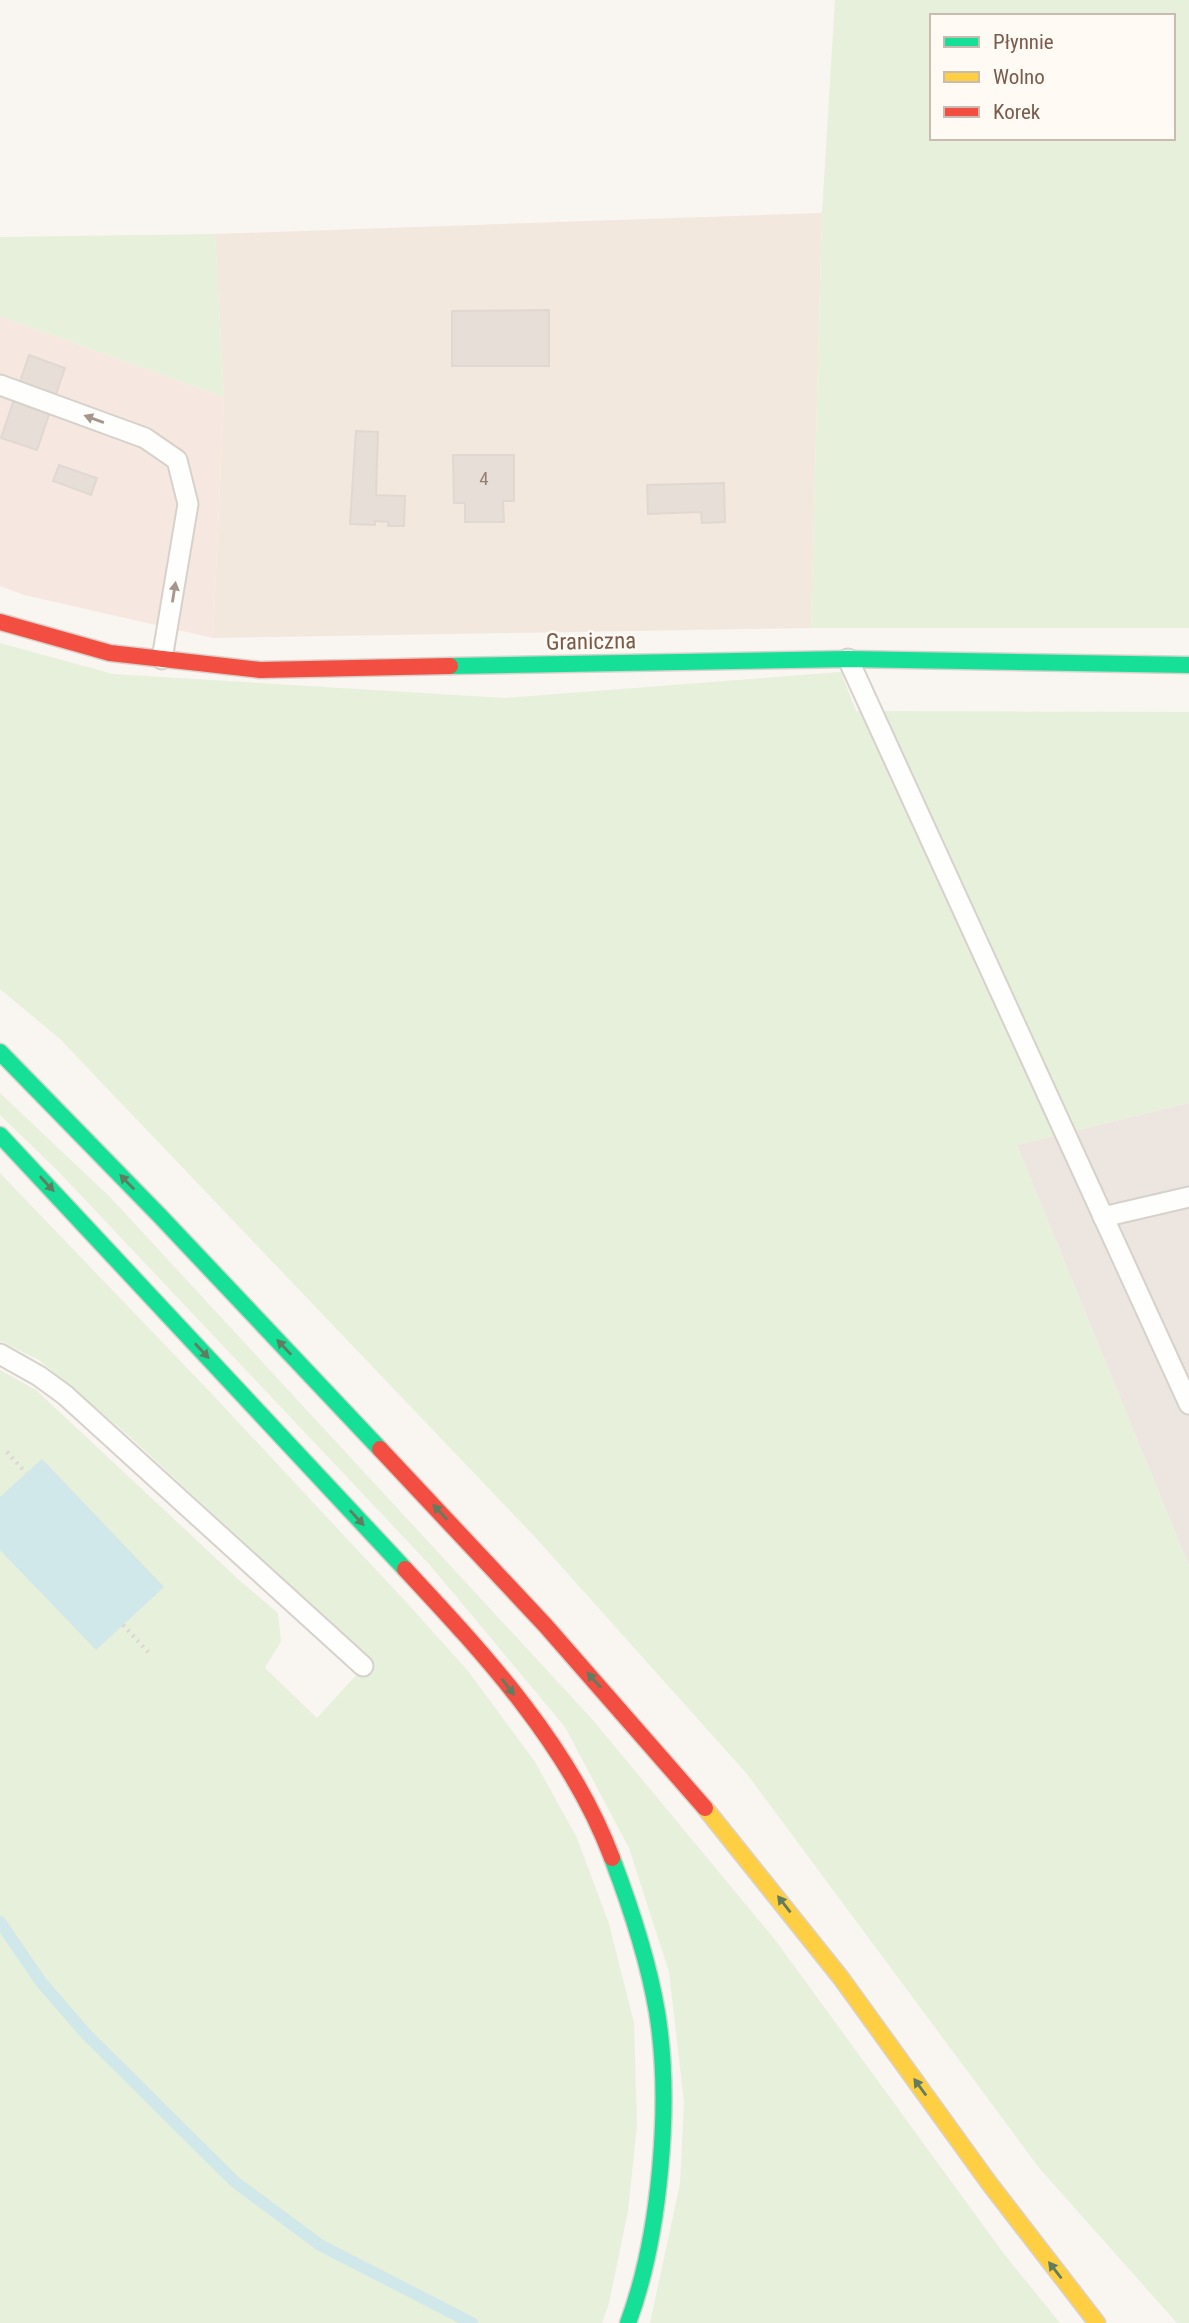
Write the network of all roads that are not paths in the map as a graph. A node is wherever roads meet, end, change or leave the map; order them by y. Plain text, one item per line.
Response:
1 (0, 384) edge
2 (0, 622) edge
3 (162, 659) junction
4 (848, 659) junction
5 (1189, 666) edge
6 (0, 1052) edge
7 (0, 1135) edge
8 (1189, 1197) edge
9 (1103, 1217) junction
10 (0, 1354) edge
11 (1189, 1404) edge
12 (363, 1666) dead end
13 (628, 2323) edge
14 (1097, 2323) edge

3 -> 1 lane
2 - 3 main road, Graniczna
3 - 4 main road, Graniczna
4 - 5 main road, Graniczna
4 - 9 lane
14 -> 6 main road
7 -> 13 main road
8 - 9 lane
9 - 11 lane
10 - 12 lane

